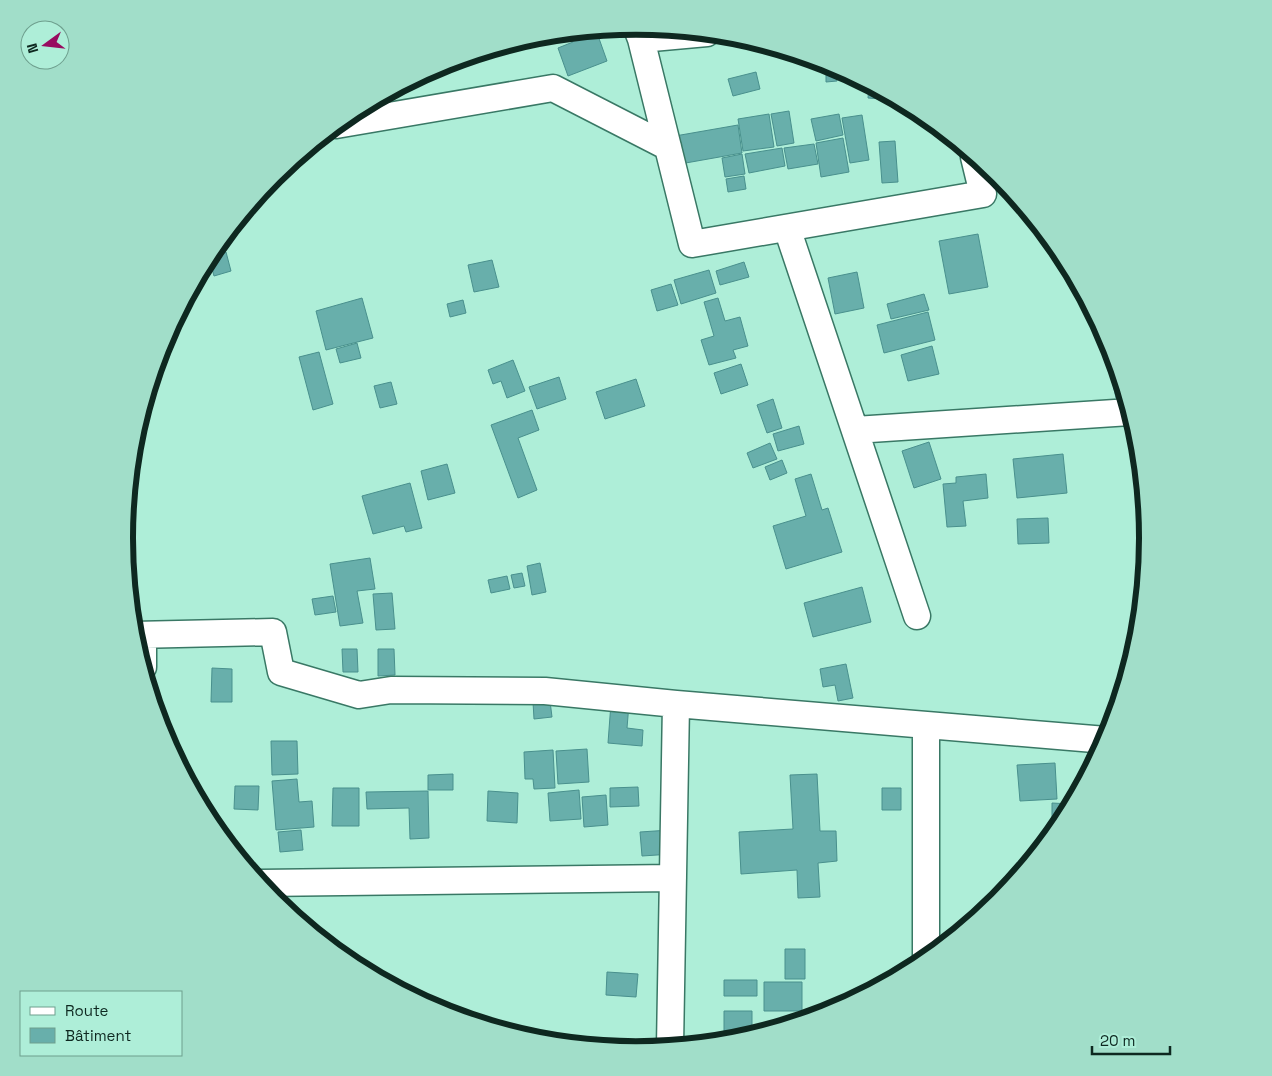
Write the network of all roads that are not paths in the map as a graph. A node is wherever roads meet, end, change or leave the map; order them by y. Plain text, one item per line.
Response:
1 (639, 35) edge
2 (354, 122) edge
3 (668, 148) junction
4 (977, 168) edge
5 (787, 228) junction
6 (1123, 412) edge
7 (855, 430) junction
8 (918, 616) dead end
9 (143, 635) edge
10 (676, 704) junction
11 (926, 725) junction
12 (1097, 739) edge
13 (673, 878) junction
14 (270, 883) edge
15 (926, 948) edge
16 (670, 1040) edge

1 - 3 street
2 - 3 street
3 - 5 street
4 - 5 street
5 - 7 street
6 - 7 street
7 - 8 street
9 - 10 street
10 - 11 street
10 - 13 street
11 - 12 street
11 - 15 street
13 - 14 street
13 - 16 street

